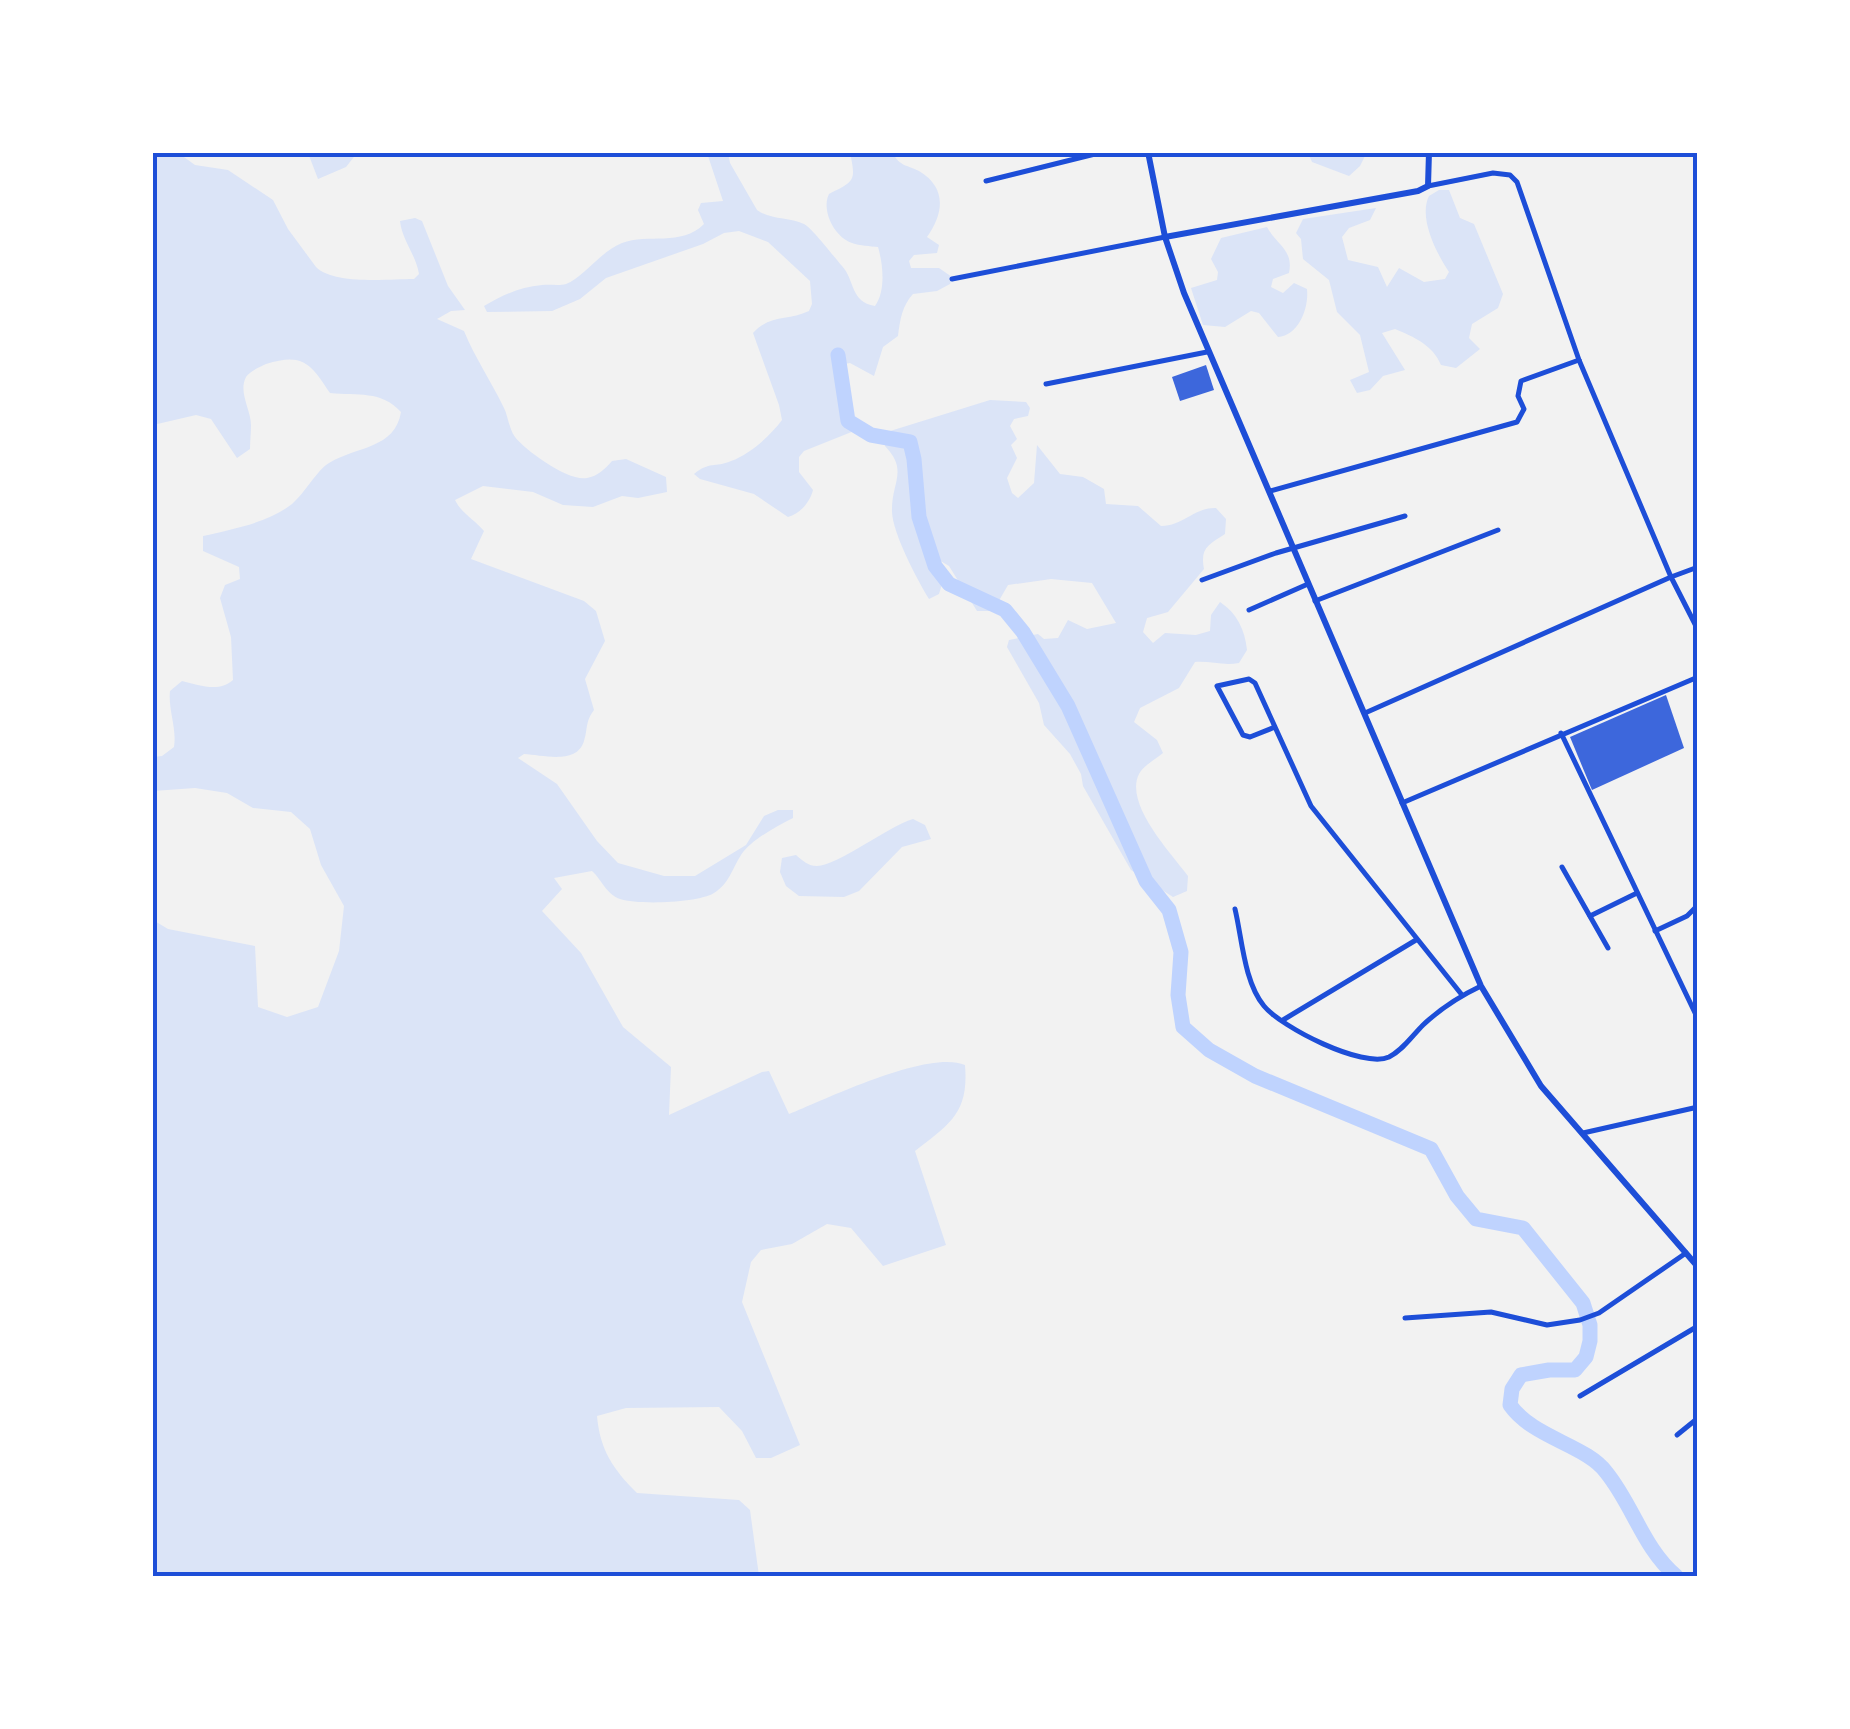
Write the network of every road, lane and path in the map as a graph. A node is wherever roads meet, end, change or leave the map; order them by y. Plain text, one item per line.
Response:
1 (1102, 152) edge
2 (1148, 152) edge
3 (1429, 152) edge
4 (986, 181) dead end
5 (1428, 186) junction
6 (1165, 238) junction
7 (952, 279) dead end
8 (1207, 352) junction
9 (1580, 360) junction
10 (1046, 384) dead end
11 (1270, 491) junction
12 (1406, 516) dead end
13 (1498, 530) dead end
14 (1294, 550) junction
15 (1698, 567) edge
16 (1671, 576) junction
17 (1202, 580) dead end
18 (1308, 584) junction
19 (1315, 600) junction
20 (1248, 610) dead end
21 (1698, 630) edge
22 (1698, 676) edge
23 (1362, 715) junction
24 (1275, 728) junction
25 (1561, 733) junction
26 (1400, 804) junction
27 (1562, 867) dead end
28 (1637, 894) junction
29 (1698, 905) edge
30 (1235, 909) dead end
31 (1590, 916) junction
32 (1655, 931) junction
33 (1416, 940) junction
34 (1608, 948) dead end
35 (1481, 986) junction
36 (1462, 995) junction
37 (1697, 1016) edge
38 (1283, 1020) junction
39 (1698, 1108) edge
40 (1580, 1133) junction
41 (1686, 1253) junction
42 (1698, 1267) edge
43 (1406, 1318) dead end
44 (1698, 1326) edge
45 (1580, 1396) dead end
46 (1698, 1418) edge
47 (1677, 1435) dead end

1 - 4 street
2 - 6 main road
3 - 5 main road
5 - 6 main road
5 - 9 street
6 - 7 street
6 - 8 main road
8 - 10 street
8 - 11 main road
9 - 11 street
9 - 16 street
11 - 14 main road
12 - 14 street
13 - 19 street
14 - 17 street
14 - 18 main road
15 - 16 street
16 - 21 street
16 - 23 street
18 - 19 main road
18 - 20 street
19 - 23 main road
22 - 25 street
23 - 26 main road
24 - 24 street
24 - 33 street
25 - 26 street
25 - 28 street
26 - 35 main road
27 - 31 street
28 - 31 street
28 - 32 street
29 - 32 street
30 - 38 street
31 - 34 street
32 - 37 street
33 - 36 street
33 - 38 street
35 - 36 street
35 - 40 main road
36 - 38 street
39 - 40 street
40 - 41 main road
41 - 42 main road
41 - 43 street
44 - 45 street
46 - 47 street

